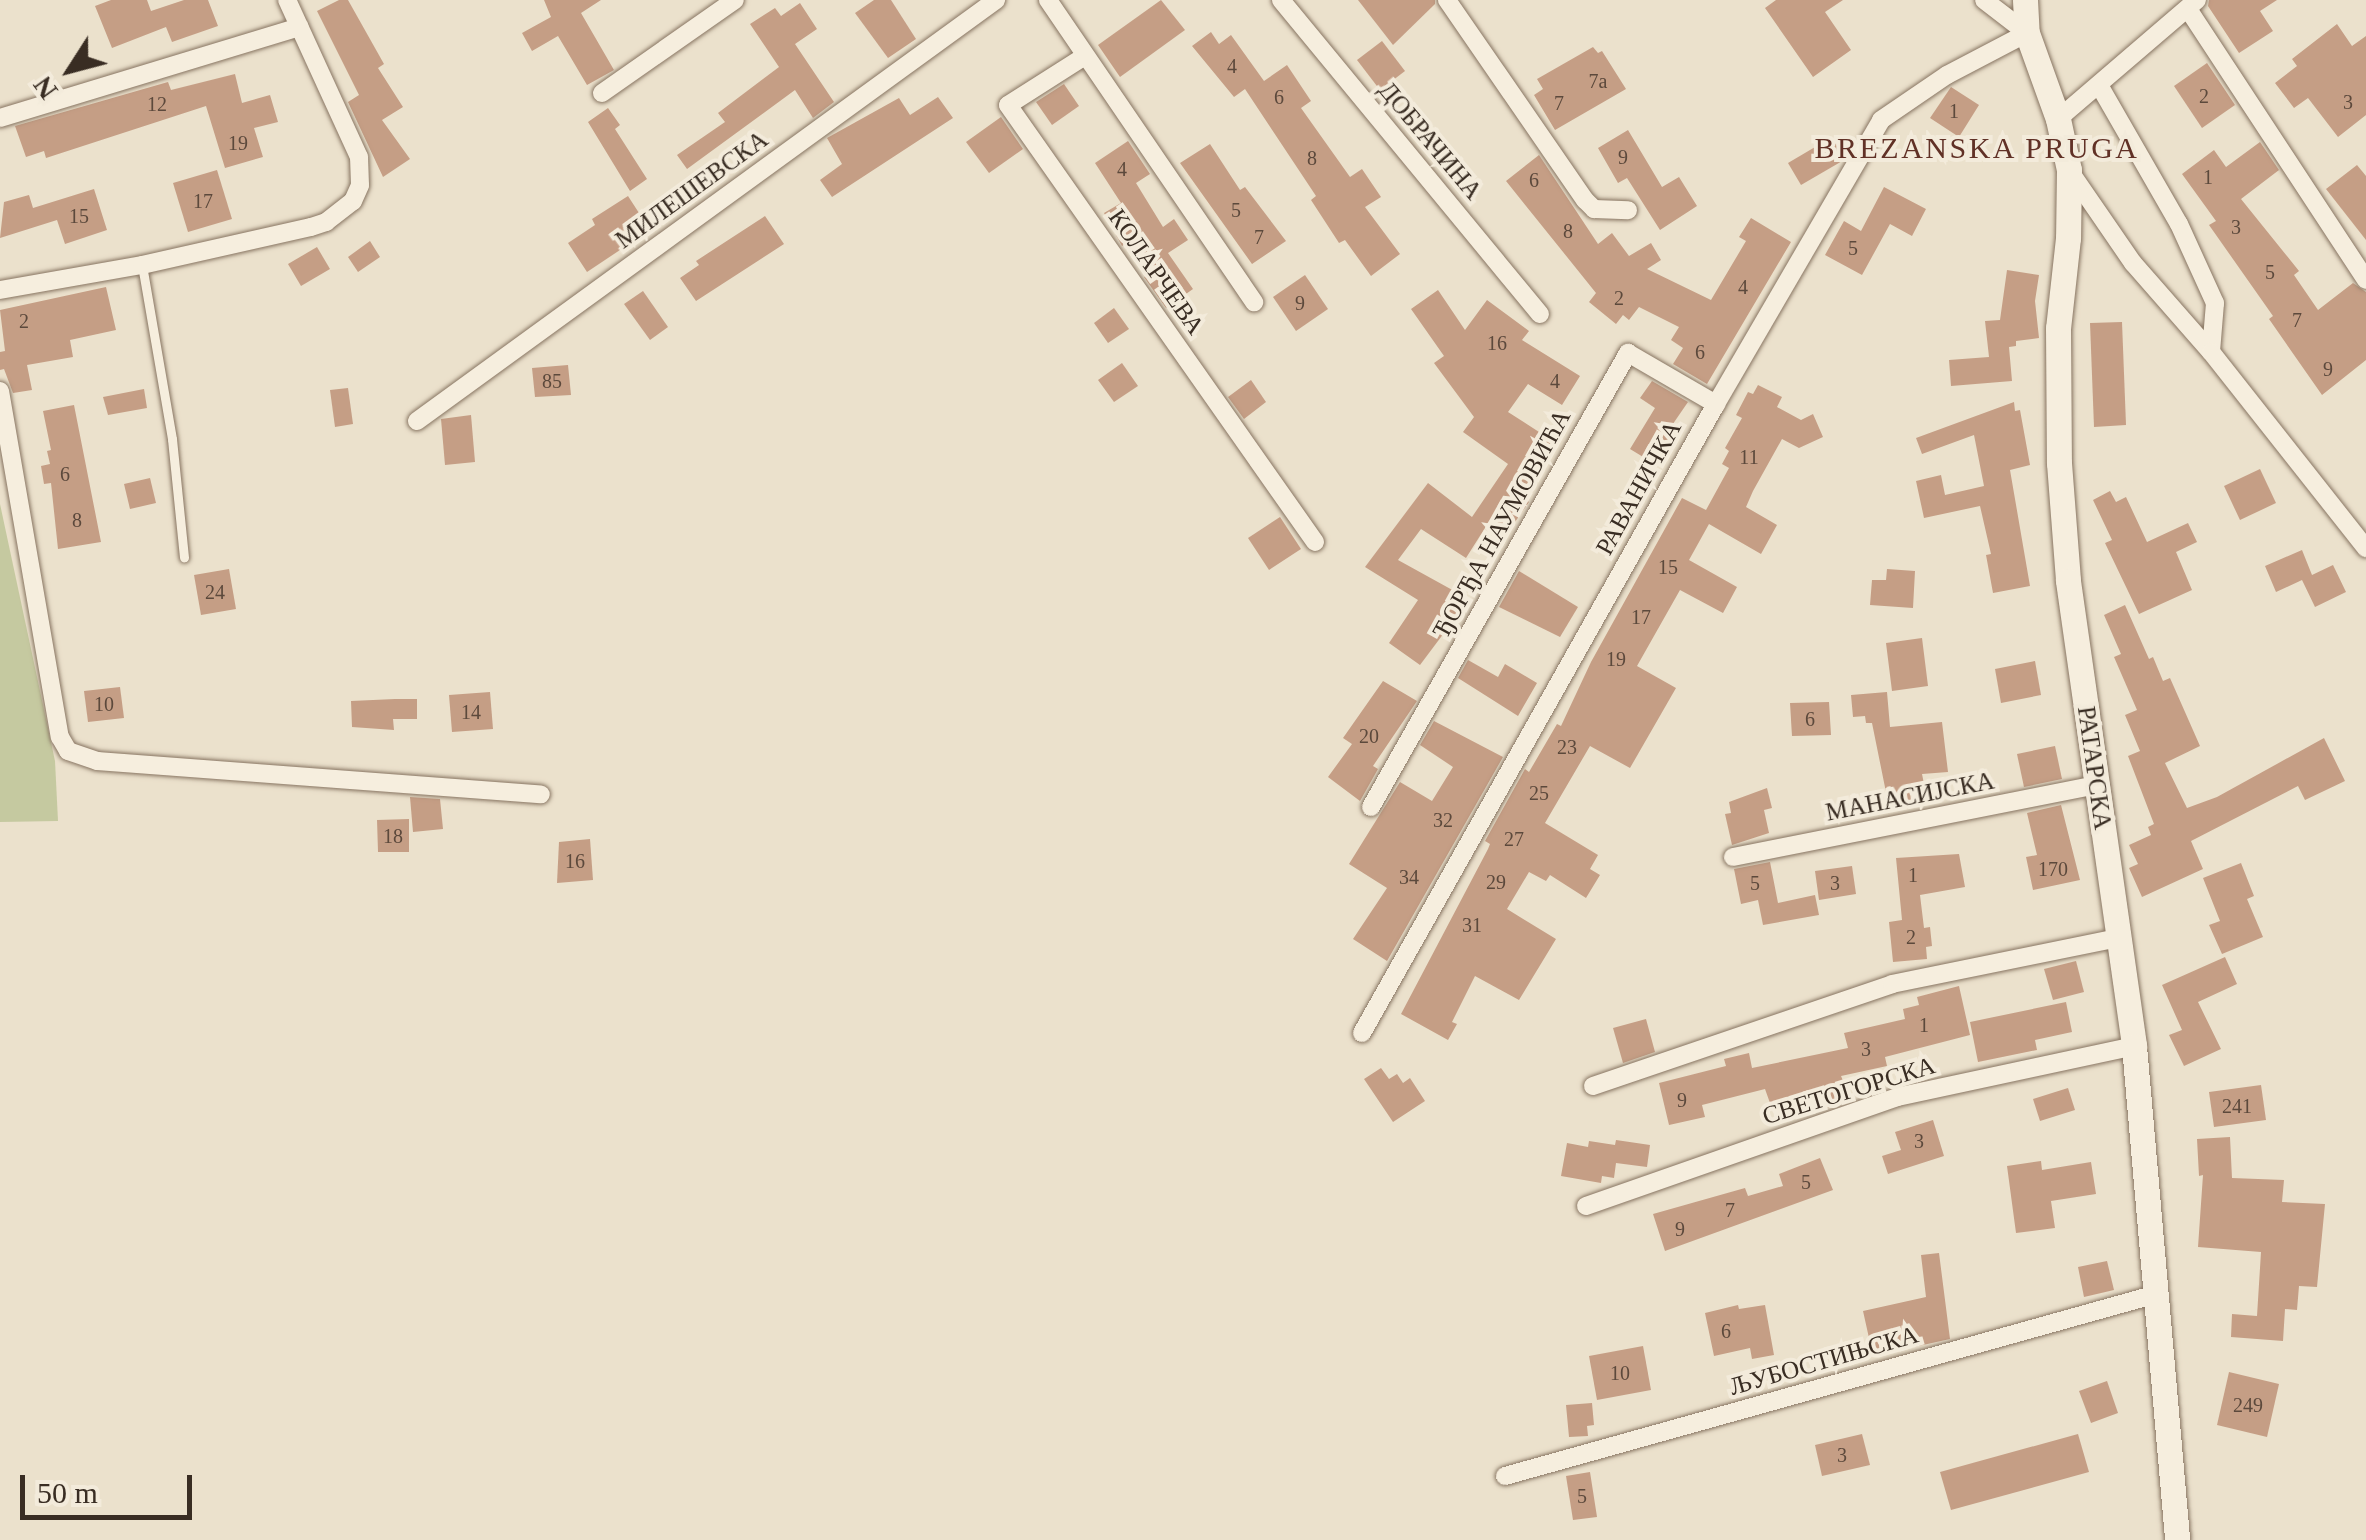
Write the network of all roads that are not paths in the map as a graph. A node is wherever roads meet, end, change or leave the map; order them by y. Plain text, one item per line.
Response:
1 (288, 0) edge
2 (735, 0) edge
3 (996, 0) edge
4 (1048, 0) edge
5 (1281, 0) edge
6 (1448, 0) edge
7 (1984, 0) edge
8 (2024, 0) edge
9 (2192, 4) edge
10 (299, 27) junction
11 (2027, 33) junction
12 (1086, 56) junction
13 (2100, 84) junction
14 (602, 93) dead end
15 (0, 118) edge
16 (2058, 119) junction
17 (2069, 170) junction
18 (1628, 210) dead end
19 (142, 266) junction
20 (2366, 280) edge
21 (0, 290) edge
22 (1254, 302) dead end
23 (1540, 314) dead end
24 (2211, 352) junction
25 (0, 391) edge
26 (1716, 404) junction
27 (416, 421) dead end
28 (1316, 542) dead end
29 (2366, 548) edge
30 (184, 557) dead end
31 (2096, 785) junction
32 (541, 794) dead end
33 (1371, 807) dead end
34 (1734, 857) dead end
35 (2118, 938) junction
36 (1362, 1033) dead end
37 (2134, 1046) junction
38 (1592, 1086) dead end
39 (1586, 1206) dead end
40 (2157, 1294) junction
41 (1506, 1476) dead end
42 (2178, 1540) edge

1 - 10 street
2 - 14 street
3 - 27 street, МИЛЕШЕВСКА
4 - 12 street
5 - 23 street, ДОБРАЧИНА
6 - 18 street
7 - 11 street
8 - 11 street, РАТАРСКА
9 - 13 street
9 - 20 street
10 - 15 street
10 - 19 street
11 - 16 street, РАТАРСКА
11 - 26 street, РАВАНИЧКА
12 - 22 street
12 - 28 street, КОЛАРЧЕВА
13 - 16 street
13 - 24 street
16 - 17 street, РАТАРСКА
17 - 24 street
17 - 31 street, РАТАРСКА
19 - 21 street
19 - 30 lane
24 - 29 street
25 - 32 street
26 - 33 street, ЂОРЂА НАУМОВИЋА
26 - 36 street, РАВАНИЧКА
31 - 34 street, МАНАСИЈСКА
31 - 35 street, РАТАРСКА
35 - 37 street, РАТАРСКА
35 - 38 street
37 - 39 street, СВЕТОГОРСКА
37 - 40 street, РАТАРСКА
40 - 41 street, ЉУБОСТИЊСКА
40 - 42 street, РАТАРСКА

